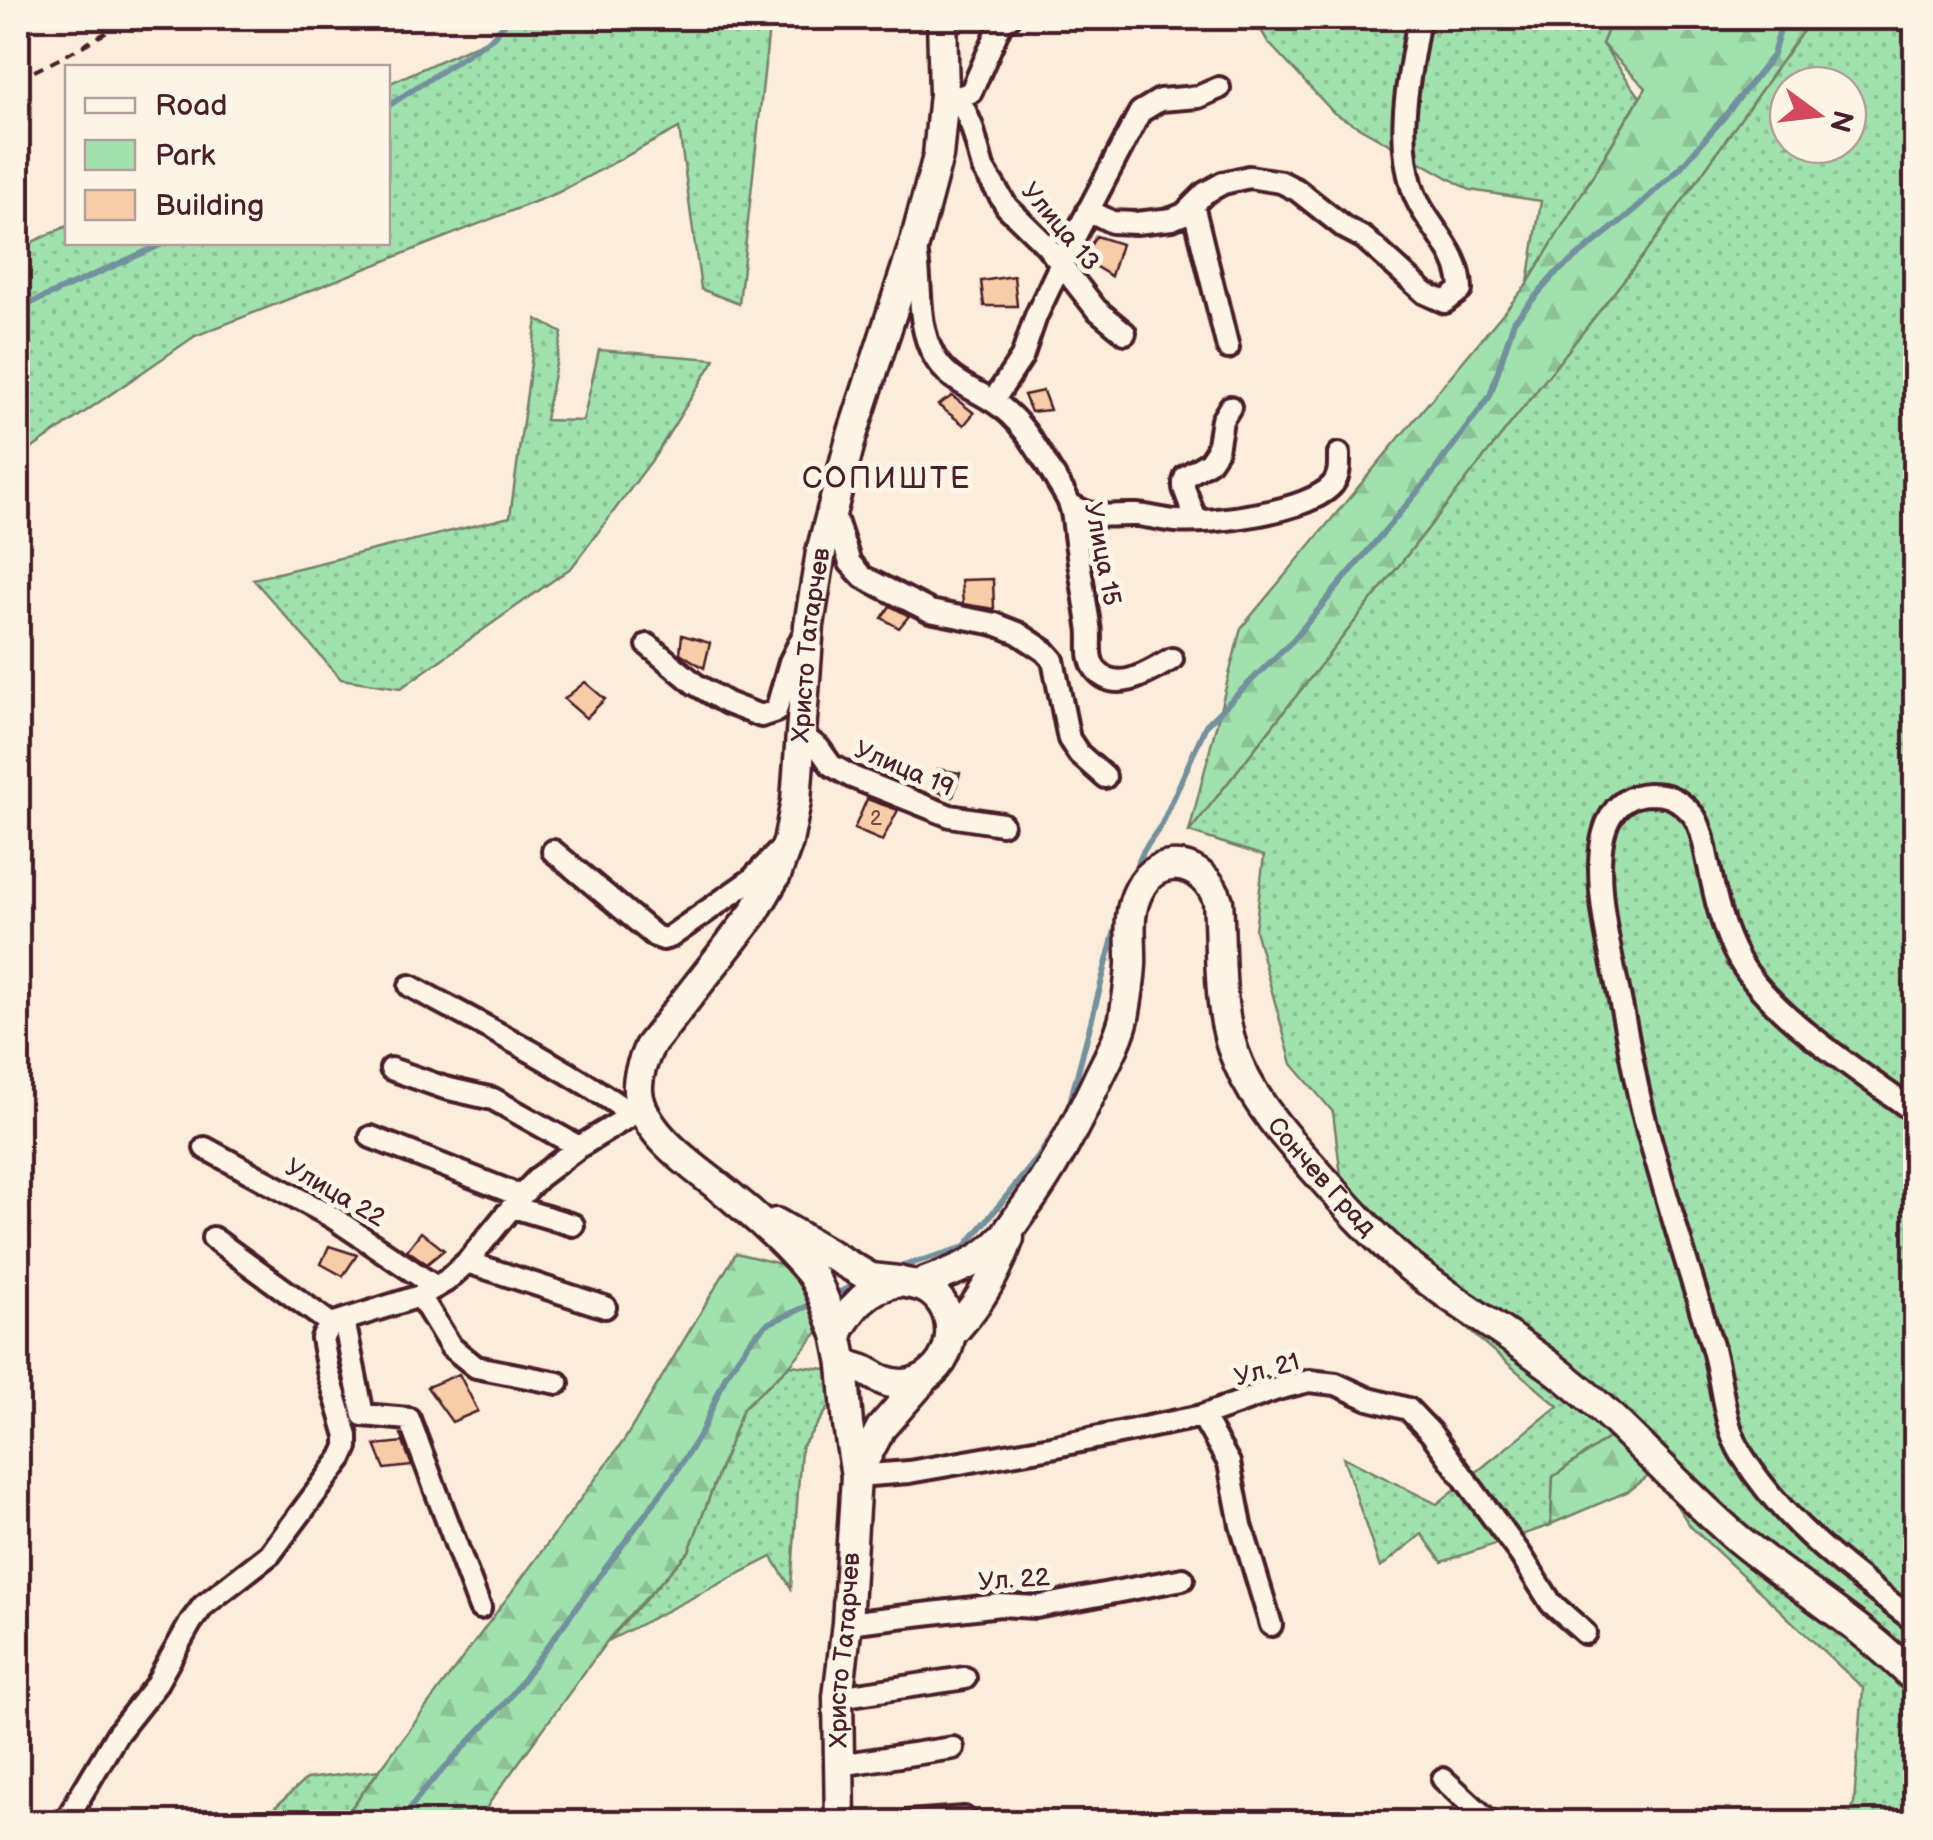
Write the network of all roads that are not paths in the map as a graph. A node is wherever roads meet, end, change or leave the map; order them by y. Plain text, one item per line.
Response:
1 (942, 18) edge
2 (1009, 18) edge
3 (1419, 18) edge
4 (1220, 88) dead end
5 (952, 96) junction
6 (1193, 205) junction
7 (1088, 210) junction
8 (915, 242) junction
9 (1061, 263) junction
10 (1126, 333) dead end
11 (1228, 348) dead end
12 (993, 401) junction
13 (1230, 408) dead end
14 (1339, 454) dead end
15 (1070, 504) junction
16 (832, 510) junction
17 (1196, 520) junction
18 (808, 625) junction
19 (648, 645) dead end
20 (1172, 659) dead end
21 (800, 734) junction
22 (1105, 777) dead end
23 (1002, 824) dead end
24 (788, 842) junction
25 (553, 851) dead end
26 (410, 986) dead end
27 (391, 1070) dead end
28 (638, 1112) junction
29 (1916, 1113) edge
30 (371, 1137) dead end
31 (578, 1146) junction
32 (205, 1148) dead end
33 (517, 1201) junction
34 (740, 1203) junction
35 (1014, 1222) junction
36 (572, 1225) dead end
37 (213, 1238) dead end
38 (467, 1262) junction
39 (909, 1283) junction
40 (428, 1291) junction
41 (605, 1307) dead end
42 (337, 1322) junction
43 (836, 1334) junction
44 (951, 1334) junction
45 (843, 1364) junction
46 (925, 1378) junction
47 (558, 1382) dead end
48 (1202, 1416) junction
49 (856, 1476) junction
50 (1184, 1579) dead end
51 (480, 1608) dead end
52 (1916, 1622) edge
53 (847, 1623) junction
54 (1271, 1626) dead end
55 (1585, 1633) dead end
56 (965, 1678) dead end
57 (1916, 1680) edge
58 (838, 1697) junction
59 (953, 1748) dead end
60 (839, 1764) junction
61 (1443, 1779) dead end
62 (964, 1818) dead end
63 (65, 1822) edge
64 (840, 1822) edge
65 (908, 1822) edge
66 (1490, 1822) edge

1 - 5 main road, Христо Татарчев
2 - 5 street
3 - 6 street
4 - 7 street
5 - 8 main road, Христо Татарчев
5 - 9 street, Улица 13
6 - 7 street
6 - 11 street
7 - 9 street
8 - 12 street, Улица 15
8 - 16 main road, Христо Татарчев
9 - 10 street, Улица 13
9 - 12 street
12 - 15 street, Улица 15
13 - 17 street
14 - 17 street
15 - 17 street
15 - 20 street, Улица 15
16 - 18 main road, Христо Татарчев
16 - 22 street
18 - 19 street
18 - 21 main road, Христо Татарчев
21 - 23 street, Улица 19
21 - 24 main road, Христо Татарчев
24 - 25 street
24 - 28 main road, Христо Татарчев
26 - 28 street
27 - 31 street
28 - 31 street
28 - 34 main road
29 - 52 street
30 - 33 street
31 - 33 street
32 - 40 street, Улица 22
33 - 36 street
33 - 38 street
34 - 39 main road
34 - 43 main road
35 - 39 main road
35 - 44 main road
35 - 57 main road, Сончев Град
37 - 42 street
38 - 40 street
38 - 41 street
39 - 43 main road
39 - 44 main road
40 - 42 street
40 - 47 street, Улица 22
42 - 51 street
42 - 63 street
43 - 45 main road
44 - 46 main road
45 - 46 main road
45 - 49 main road, Христо Татарчев
46 - 49 main road, Христо Татарчев
48 - 49 street, Ул. 21
48 - 54 street
48 - 55 street, Ул. 21
49 - 53 main road, Христо Татарчев
50 - 53 street, Ул. 22
53 - 58 main road, Христо Татарчев
56 - 58 street
58 - 60 main road, Христо Татарчев
59 - 60 street
60 - 64 main road, Христо Татарчев
61 - 66 street
62 - 65 street

